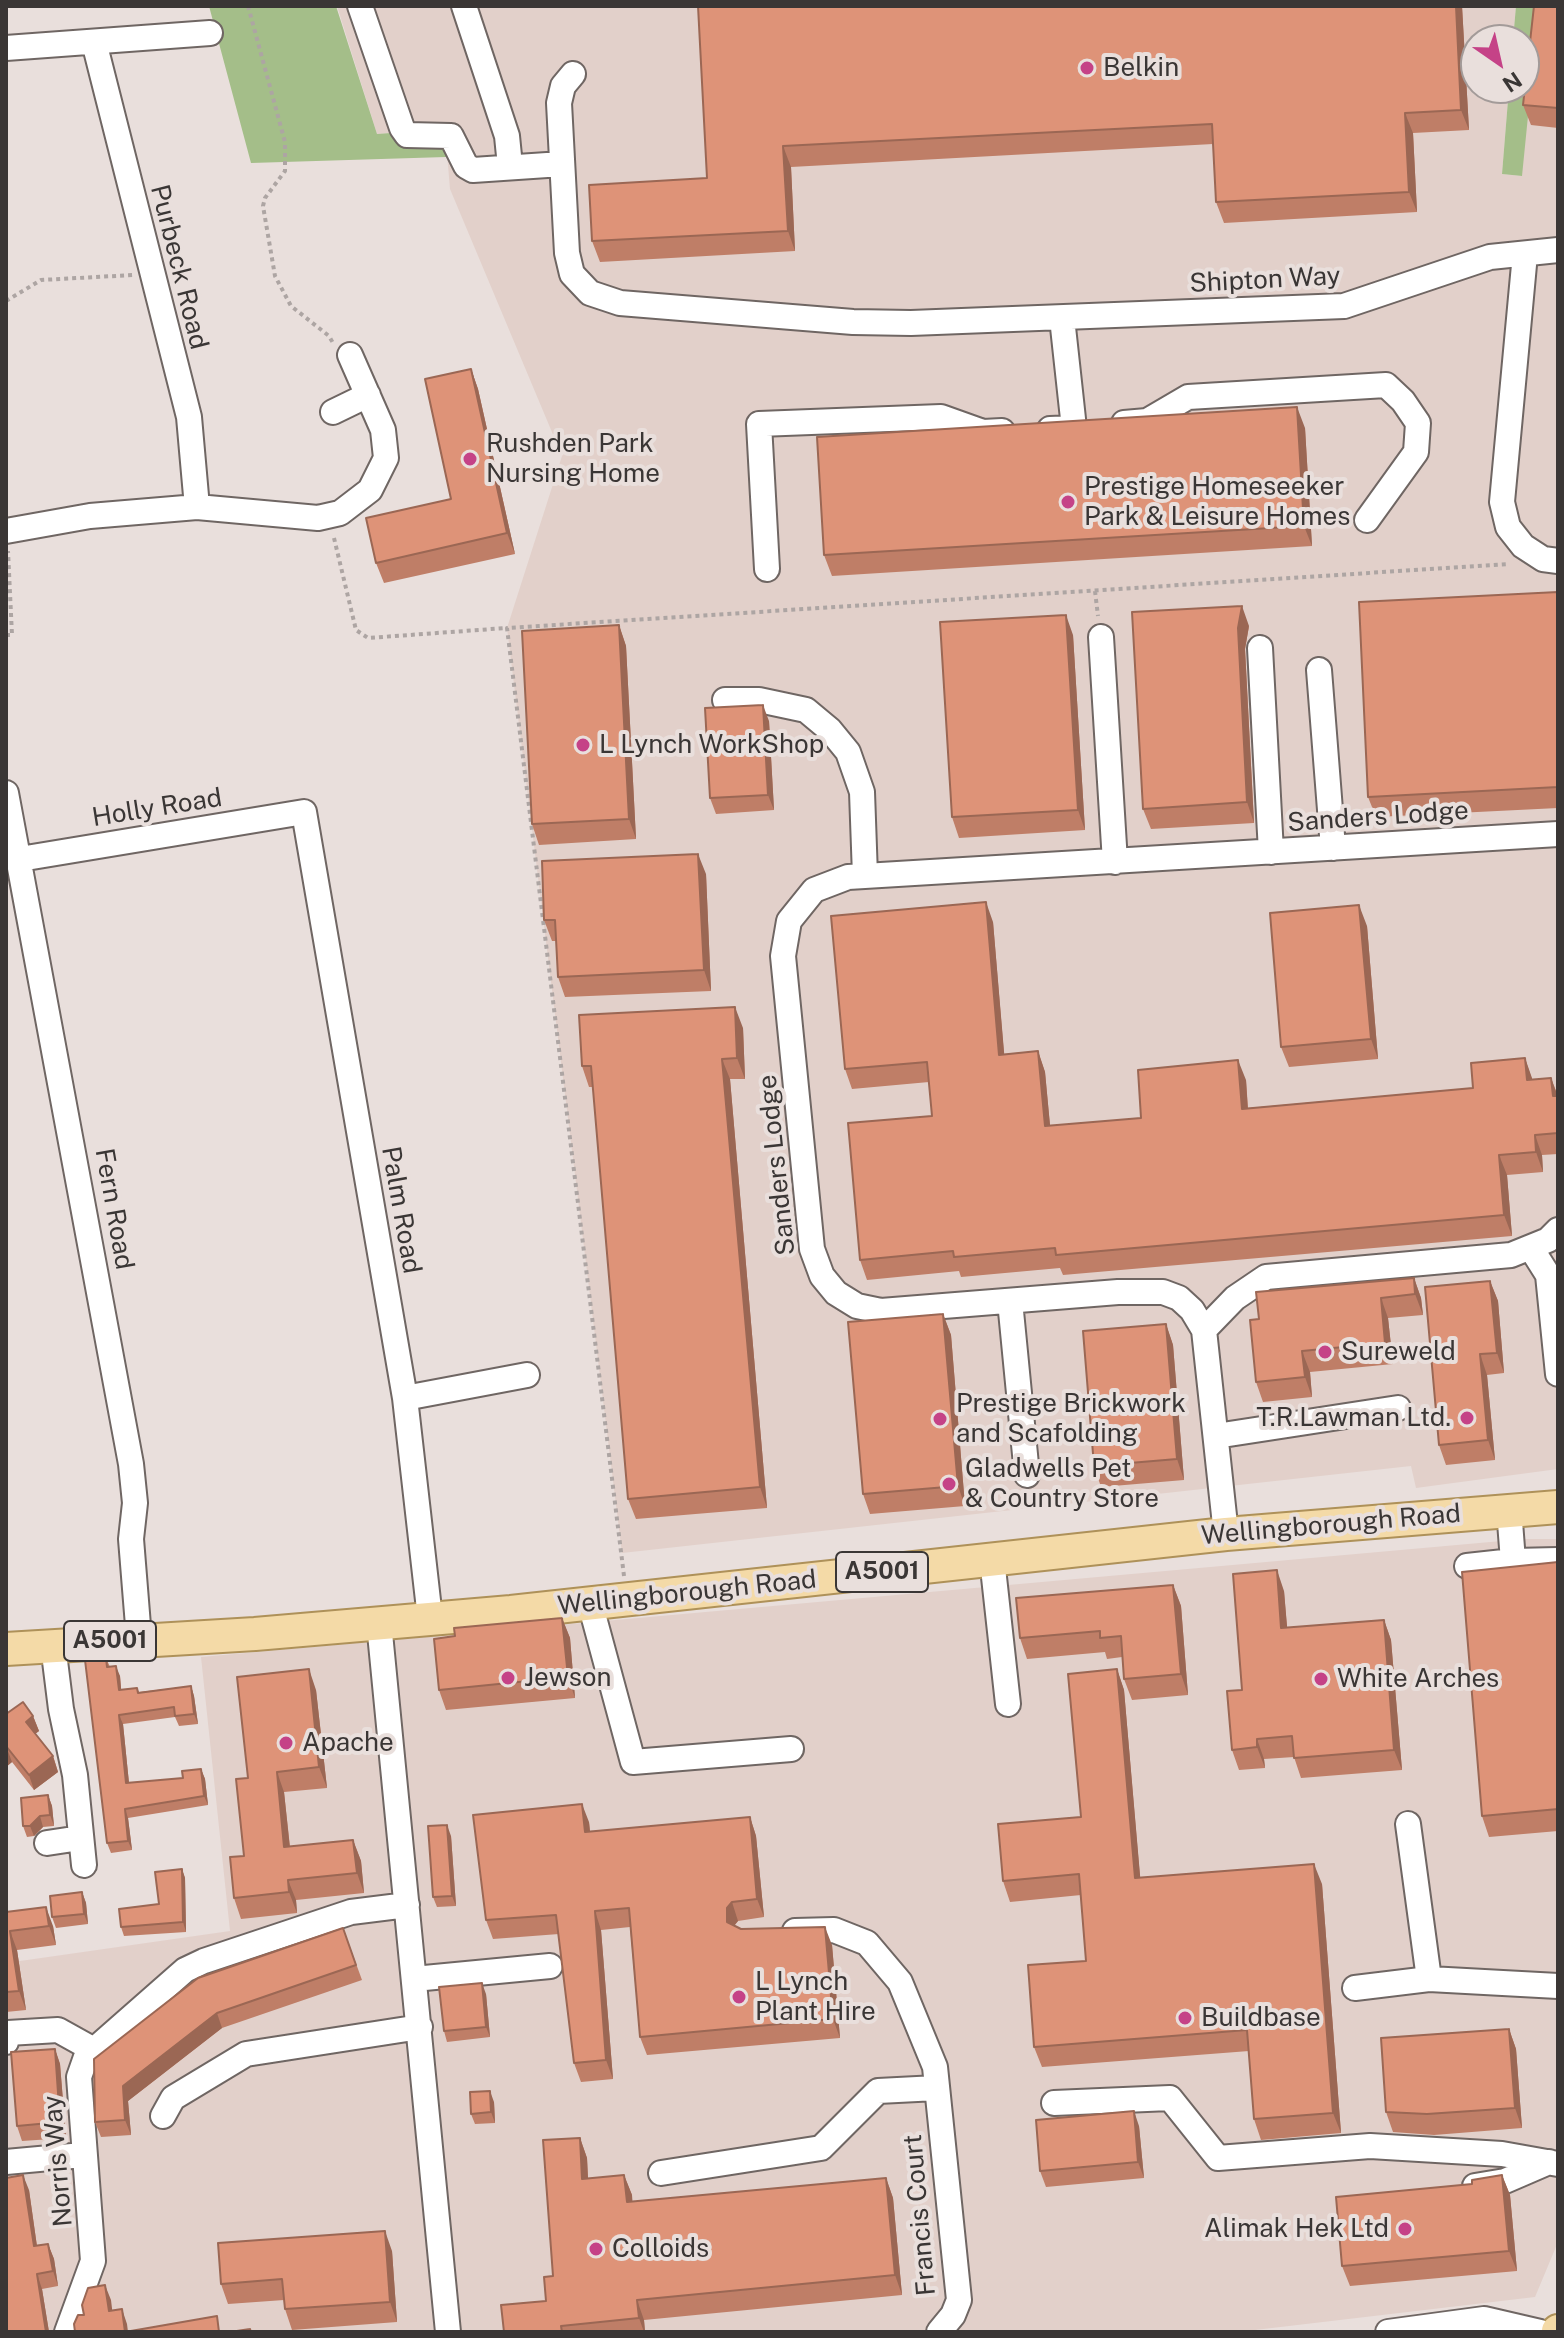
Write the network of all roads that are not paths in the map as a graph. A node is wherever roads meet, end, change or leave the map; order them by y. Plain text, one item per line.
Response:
1 (360, 6) edge
2 (464, 6) edge
3 (210, 33) dead end
4 (94, 42) junction
5 (6, 48) edge
6 (573, 74) dead end
7 (562, 164) junction
8 (510, 166) junction
9 (1558, 250) edge
10 (1525, 254) junction
11 (1062, 318) junction
12 (350, 355) road end
13 (368, 395) junction
14 (333, 412) dead end
15 (1074, 428) junction
16 (197, 507) junction
17 (1367, 520) dead end
18 (6, 531) edge
19 (1550, 560) edge
20 (767, 569) dead end
21 (1101, 637) dead end
22 (1260, 648) dead end
23 (1319, 670) dead end
24 (725, 700) dead end
25 (6, 793) edge
26 (304, 812) joint
27 (1558, 834) edge
28 (1333, 848) junction
29 (1271, 852) junction
30 (20, 859) junction
31 (1115, 862) junction
32 (865, 876) junction
33 (1558, 1230) edge
34 (1531, 1248) junction
35 (1553, 1272) edge
36 (1010, 1301) junction
37 (1204, 1330) junction
38 (1558, 1374) edge
39 (527, 1375) dead end
40 (405, 1398) junction
41 (1398, 1408) dead end
42 (1216, 1436) junction
43 (1027, 1475) dead end
44 (1558, 1507) edge
45 (1509, 1509) junction
46 (1226, 1534) junction
47 (992, 1559) junction
48 (1558, 1560) edge
49 (1513, 1561) junction
50 (1467, 1566) dead end
51 (590, 1603) junction
52 (430, 1618) junction
53 (379, 1623) junction
54 (139, 1638) junction
55 (53, 1645) junction
56 (6, 1649) edge
57 (1008, 1704) dead end
58 (791, 1749) dead end
59 (1408, 1824) dead end
60 (80, 1838) junction
61 (47, 1843) dead end
62 (84, 1865) dead end
63 (407, 1905) junction
64 (776, 1932) edge
65 (550, 1966) dead end
66 (414, 1979) junction
67 (1429, 1979) junction
68 (1558, 1986) edge
69 (1355, 1988) dead end
70 (420, 2027) junction
71 (6, 2042) edge
72 (94, 2050) junction
73 (937, 2088) junction
74 (1054, 2103) dead end
75 (163, 2116) dead end
76 (83, 2155) junction
77 (6, 2162) edge
78 (1553, 2163) edge
79 (661, 2173) dead end
80 (1446, 2192) edge
81 (1480, 2326) edge
82 (67, 2332) edge
83 (448, 2332) edge
84 (939, 2332) edge
85 (1388, 2332) edge
86 (1540, 2332) edge

1 - 8 street
2 - 8 street
3 - 4 street
4 - 5 street
4 - 16 street, Purbeck Road
6 - 7 street, Shipton Way
7 - 8 street
7 - 11 street, Shipton Way
9 - 10 street, Shipton Way
10 - 11 street, Shipton Way
10 - 19 street
11 - 15 street
12 - 13 street
13 - 14 street
13 - 16 street
15 - 17 street
15 - 20 street
16 - 18 street
21 - 31 street
22 - 29 street
23 - 28 street
24 - 32 street
25 - 30 street, Fern Road
26 - 30 street, Holly Road
26 - 40 street, Palm Road
27 - 28 street, Sanders Lodge
28 - 29 street, Sanders Lodge
29 - 31 street, Sanders Lodge
30 - 54 street, Fern Road
31 - 32 street, Sanders Lodge
32 - 36 street, Sanders Lodge
33 - 34 street
34 - 35 street
34 - 37 street
35 - 38 street
36 - 37 street, Sanders Lodge
36 - 43 street
37 - 42 street
39 - 40 street
40 - 52 street, Palm Road
41 - 42 street
42 - 46 street
44 - 45 main road, Wellingborough Road / A5001
45 - 46 main road, Wellingborough Road / A5001
45 - 49 street
46 - 47 main road, Wellingborough Road / A5001
47 - 51 main road, Wellingborough Road / A5001
47 - 57 street
48 - 49 street
49 - 50 street
51 - 52 main road, Wellingborough Road / A5001
51 - 58 street
52 - 53 main road, Wellingborough Road / A5001
53 - 54 main road, Wellingborough Road / A5001
53 - 63 street
54 - 55 main road, Wellingborough Road / A5001
55 - 56 main road, Wellingborough Road / A5001
55 - 60 street
59 - 67 street
60 - 61 street
60 - 62 street
63 - 66 street
63 - 72 street, Norris Way
64 - 73 street, Francis Court
65 - 66 street
66 - 70 street
67 - 68 street
67 - 69 street
70 - 75 street
70 - 83 street
71 - 72 street
72 - 76 street, Norris Way
73 - 79 street
73 - 84 street, Francis Court
74 - 78 street
76 - 77 street
76 - 82 street, Norris Way
78 - 80 street
81 - 85 street
81 - 86 street

